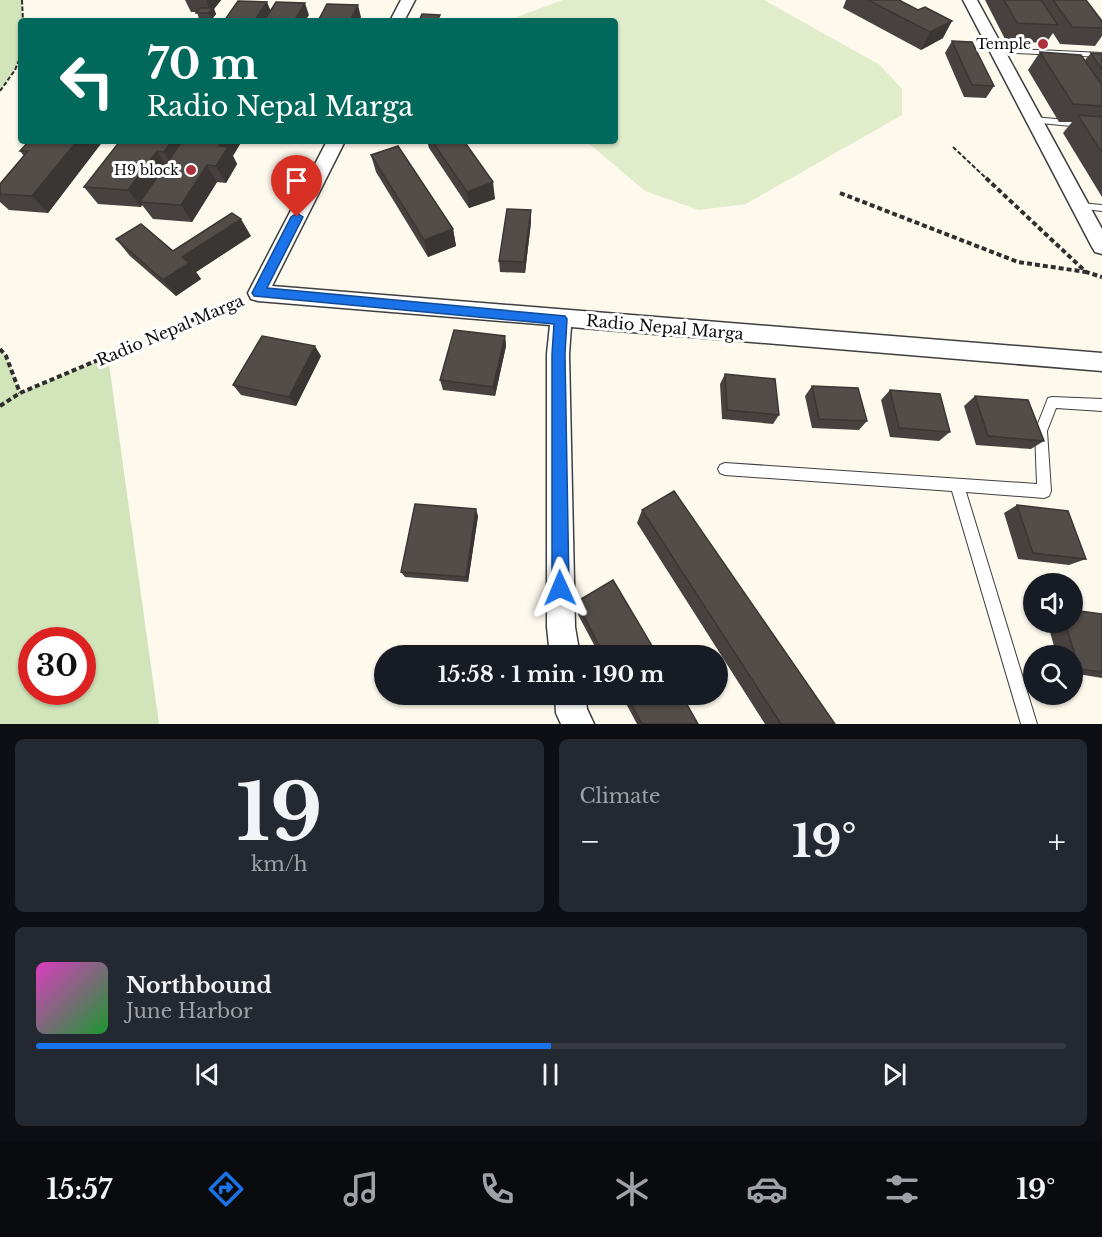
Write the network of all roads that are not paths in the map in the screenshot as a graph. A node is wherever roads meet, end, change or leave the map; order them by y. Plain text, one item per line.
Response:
1 (408, 0) edge
2 (970, 0) edge
3 (399, 18) edge
4 (996, 50) junction
5 (1102, 55) edge
6 (1033, 120) junction
7 (1102, 126) edge
8 (334, 144) edge
9 (1080, 206) junction
10 (1102, 208) edge
11 (1102, 247) edge
12 (561, 319) junction
13 (1102, 362) edge
14 (1102, 405) edge
15 (725, 469) dead end
16 (957, 485) junction
17 (564, 645) edge
18 (571, 705) edge
19 (578, 724) edge
20 (1029, 724) edge

1 - 3 street
2 - 4 street
4 - 5 lane
4 - 6 street
6 - 7 lane
6 - 9 street
8 - 12 street, Radio Nepal Marga
9 - 10 lane
9 - 11 street
12 - 13 street, Radio Nepal Marga
12 - 17 street
14 - 16 lane
15 - 16 lane
16 - 20 lane
18 - 19 street

